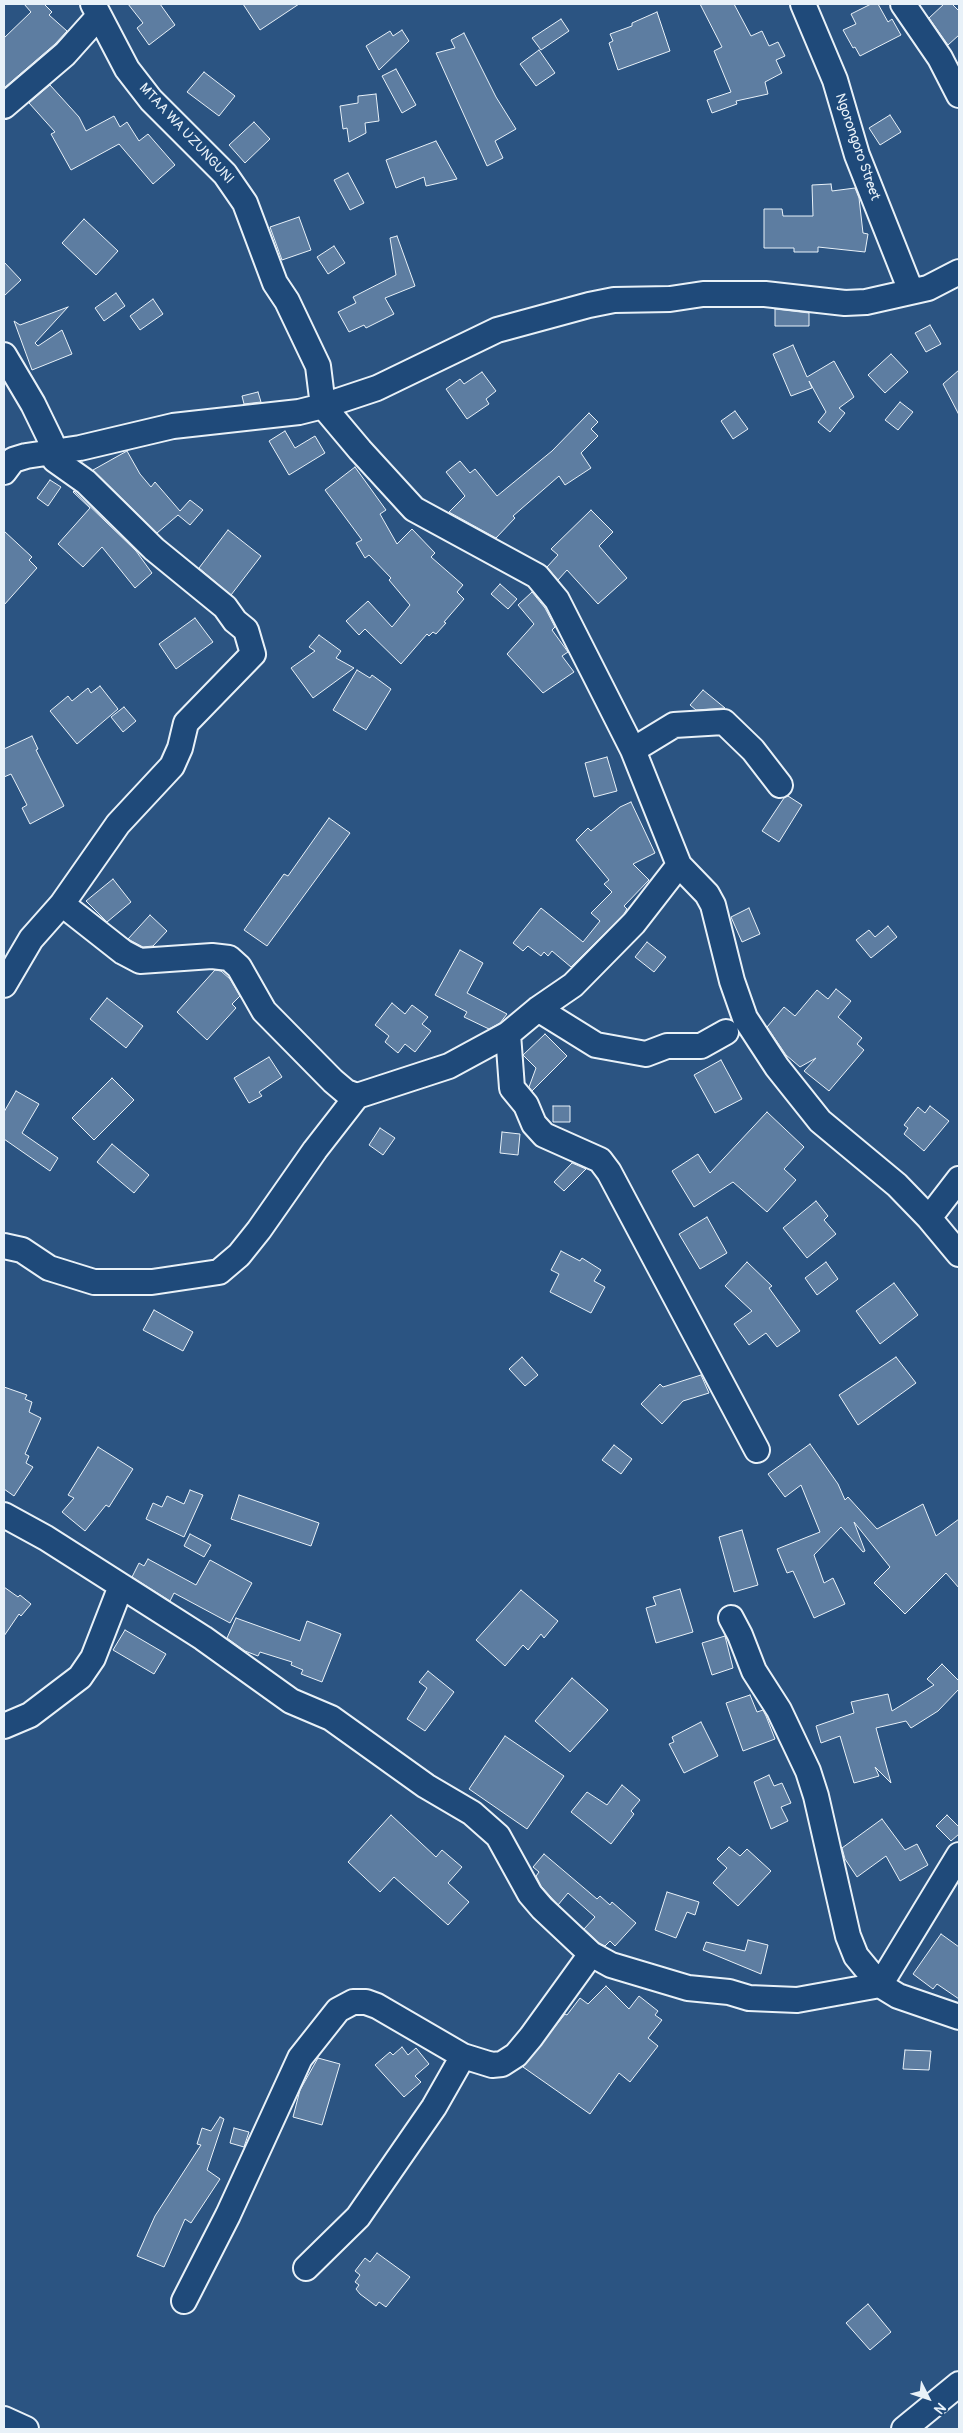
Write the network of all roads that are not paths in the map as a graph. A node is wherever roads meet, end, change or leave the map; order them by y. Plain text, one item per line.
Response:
1 (803, 4) edge
2 (903, 4) edge
3 (96, 10) edge
4 (959, 95) edge
5 (4, 106) edge
6 (959, 272) edge
7 (911, 291) junction
8 (4, 355) edge
9 (323, 406) junction
10 (52, 452) junction
11 (4, 472) edge
12 (633, 750) junction
13 (780, 786) dead end
14 (679, 865) junction
15 (62, 904) junction
16 (4, 985) edge
17 (538, 1009) junction
18 (726, 1032) dead end
19 (508, 1034) junction
20 (358, 1096) junction
21 (959, 1179) edge
22 (929, 1218) junction
23 (4, 1246) edge
24 (959, 1254) edge
25 (758, 1450) dead end
26 (4, 1515) edge
27 (121, 1586) junction
28 (731, 1618) dead end
29 (4, 1726) edge
30 (959, 1855) edge
31 (590, 1954) junction
32 (880, 1984) junction
33 (959, 2017) edge
34 (463, 2056) junction
35 (306, 2268) dead end
36 (184, 2301) dead end
37 (959, 2384) edge
38 (4, 2419) edge
39 (26, 2429) edge
40 (904, 2429) edge

1 - 7 street, Ngorongoro Street
2 - 4 street
3 - 5 street
3 - 9 street, MTAA WA UZUNGUNI
6 - 7 street
7 - 9 street
8 - 10 street
9 - 10 street
9 - 12 street
10 - 11 street
10 - 15 street
12 - 13 street
12 - 14 street
14 - 17 street
14 - 22 street
15 - 16 street
15 - 20 street
17 - 18 street
17 - 19 street
19 - 20 street
19 - 25 street
20 - 23 street
21 - 22 street
22 - 24 street
26 - 27 street
27 - 29 street
27 - 31 street
28 - 32 street
30 - 32 street
31 - 32 street
31 - 34 street
32 - 33 street
34 - 35 street
34 - 36 street
37 - 40 street
38 - 39 street

